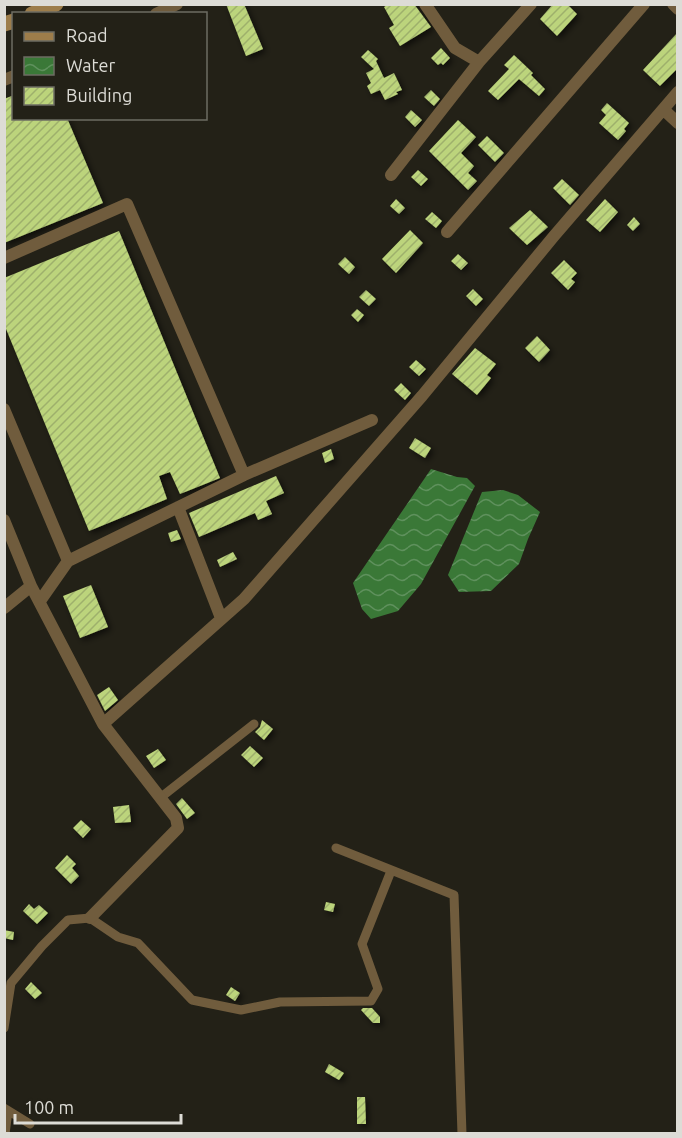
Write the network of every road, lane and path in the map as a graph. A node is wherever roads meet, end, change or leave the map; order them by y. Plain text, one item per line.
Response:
1 (56, 4) edge
2 (177, 4) edge
3 (425, 4) edge
4 (531, 4) edge
5 (644, 4) edge
6 (673, 4) edge
7 (678, 9) edge
8 (37, 12) edge
9 (160, 12) edge
10 (479, 62) junction
11 (678, 92) edge
12 (664, 110) junction
13 (678, 123) edge
14 (391, 175) dead end
15 (447, 232) dead end
16 (4, 258) edge
17 (4, 409) edge
18 (372, 420) dead end
19 (244, 475) junction
20 (178, 507) junction
21 (4, 520) edge
22 (68, 561) junction
23 (31, 586) junction
24 (40, 602) junction
25 (4, 608) edge
26 (222, 618) junction
27 (103, 724) junction
28 (254, 724) dead end
29 (160, 798) junction
30 (336, 848) dead end
31 (391, 870) junction
32 (90, 918) junction
33 (4, 1028) edge
34 (6, 1110) edge
35 (30, 1124) dead end
36 (5, 1134) edge
37 (462, 1134) edge

1 - 8 main road
2 - 9 street
3 - 10 street
4 - 10 street
5 - 15 street
6 - 7 street
10 - 14 street
11 - 12 street
12 - 13 street
12 - 26 street
16 - 19 street
17 - 22 street
18 - 19 street
19 - 20 street
20 - 22 street
20 - 26 street
21 - 23 street
22 - 24 street
23 - 24 street
23 - 25 street
24 - 27 street
26 - 27 street
27 - 29 street
28 - 29 street
29 - 32 street
30 - 31 street
31 - 32 street
31 - 37 street
32 - 33 street
34 - 35 street
34 - 36 street

